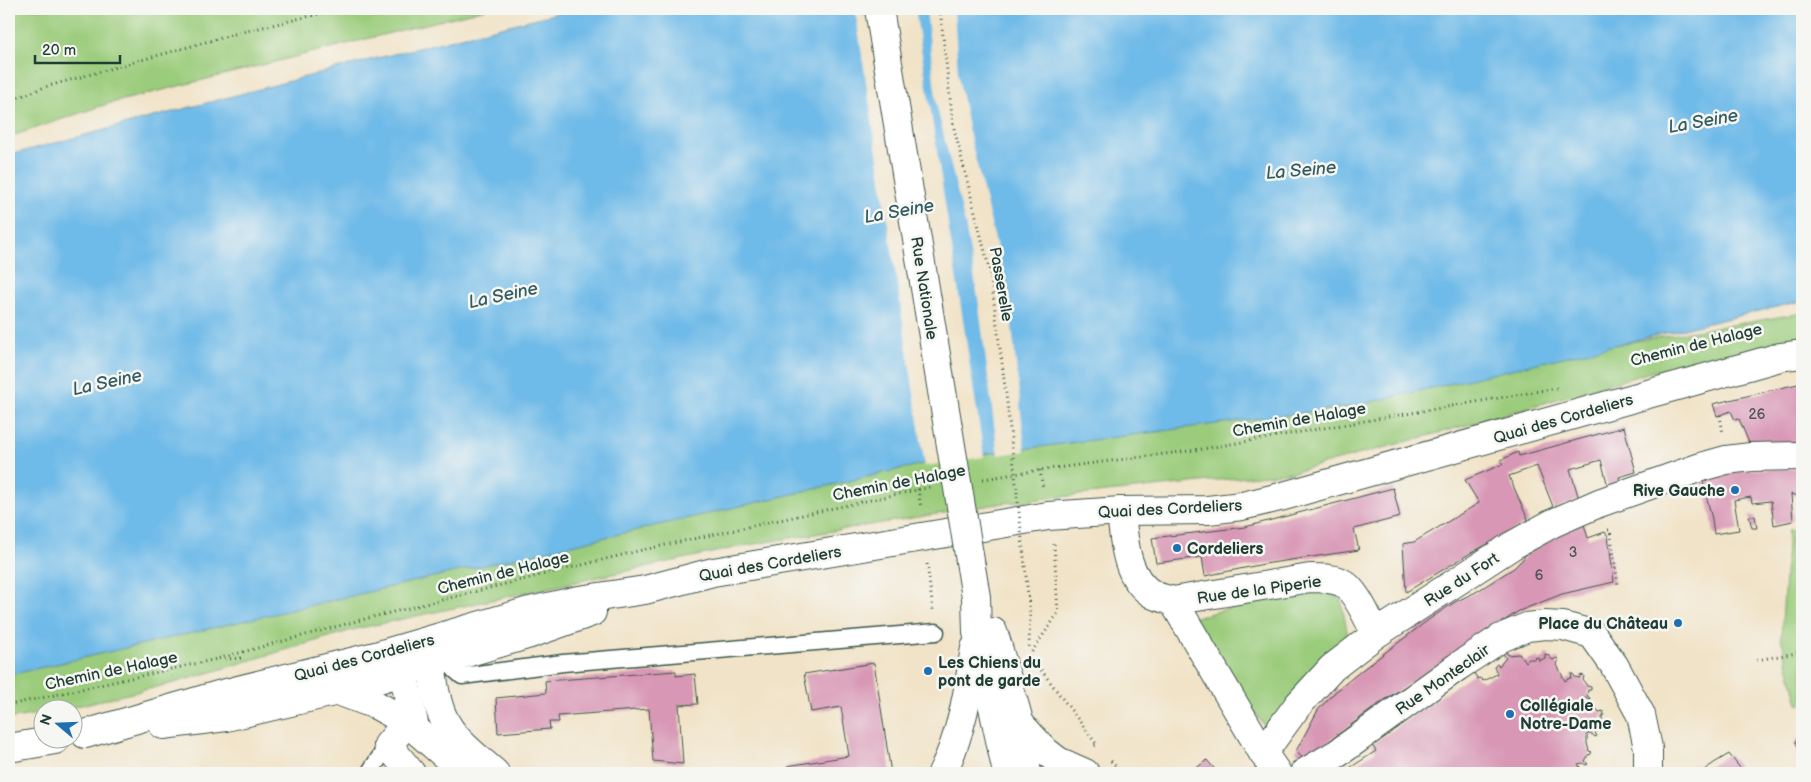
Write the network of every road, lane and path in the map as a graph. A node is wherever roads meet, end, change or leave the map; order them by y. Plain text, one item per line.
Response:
1 (340, 9) edge
2 (879, 9) edge
3 (940, 9) edge
4 (9, 101) edge
5 (1802, 354) edge
6 (1558, 388) dead end
7 (1802, 456) edge
8 (974, 480) dead end
9 (937, 486) dead end
10 (1599, 503) junction
11 (1121, 511) junction
12 (924, 537) junction
13 (1054, 542) dead end
14 (1618, 585) dead end
15 (976, 597) junction
16 (1173, 601) junction
17 (936, 632) joint
18 (977, 632) junction
19 (1376, 634) junction
20 (1802, 652) edge
21 (436, 653) junction
22 (1029, 657) junction
23 (400, 660) junction
24 (1757, 660) dead end
25 (338, 692) junction
26 (9, 705) edge
27 (411, 722) junction
28 (1020, 724) junction
29 (82, 734) edge
30 (82, 735) edge
31 (32, 744) edge
32 (388, 745) junction
33 (9, 748) edge
34 (1058, 761) junction
35 (1270, 763) edge
36 (369, 773) edge
37 (410, 773) edge
38 (465, 773) edge
39 (495, 773) edge
40 (942, 773) edge
41 (1007, 773) edge
42 (1027, 773) edge
43 (1086, 773) edge
44 (1304, 773) edge
45 (1648, 773) edge

1 - 4 path
2 - 15 main road, Rue Nationale, bridge
3 - 22 path, Passerelle, bridge
5 - 11 main road, Quai des Cordeliers
6 - 8 path, Chemin de Halage
7 - 10 main road, Rue du Fort
9 - 26 path, Chemin de Halage
10 - 14 path
10 - 19 main road, Rue du Fort
11 - 12 main road, Quai des Cordeliers
11 - 16 main road
12 - 17 path
12 - 21 main road, Quai des Cordeliers
13 - 22 path
15 - 18 main road
15 - 28 main road
16 - 19 main road, Rue de la Piperie
16 - 35 main road
17 - 21 lane
18 - 40 main road
18 - 41 main road
19 - 35 main road, Rue du Fort
20 - 24 path
21 - 23 main road, Quai des Cordeliers
21 - 39 main road
22 - 34 path
23 - 25 main road, Quai des Cordeliers
23 - 27 main road
23 - 29 main road, Quai des Cordeliers
25 - 27 main road
25 - 30 main road, Quai des Cordeliers
27 - 32 main road
27 - 38 main road
28 - 34 main road
28 - 42 main road
31 - 33 main road
32 - 36 lane
32 - 37 main road
34 - 43 main road
44 - 45 main road, Rue Monteclair

